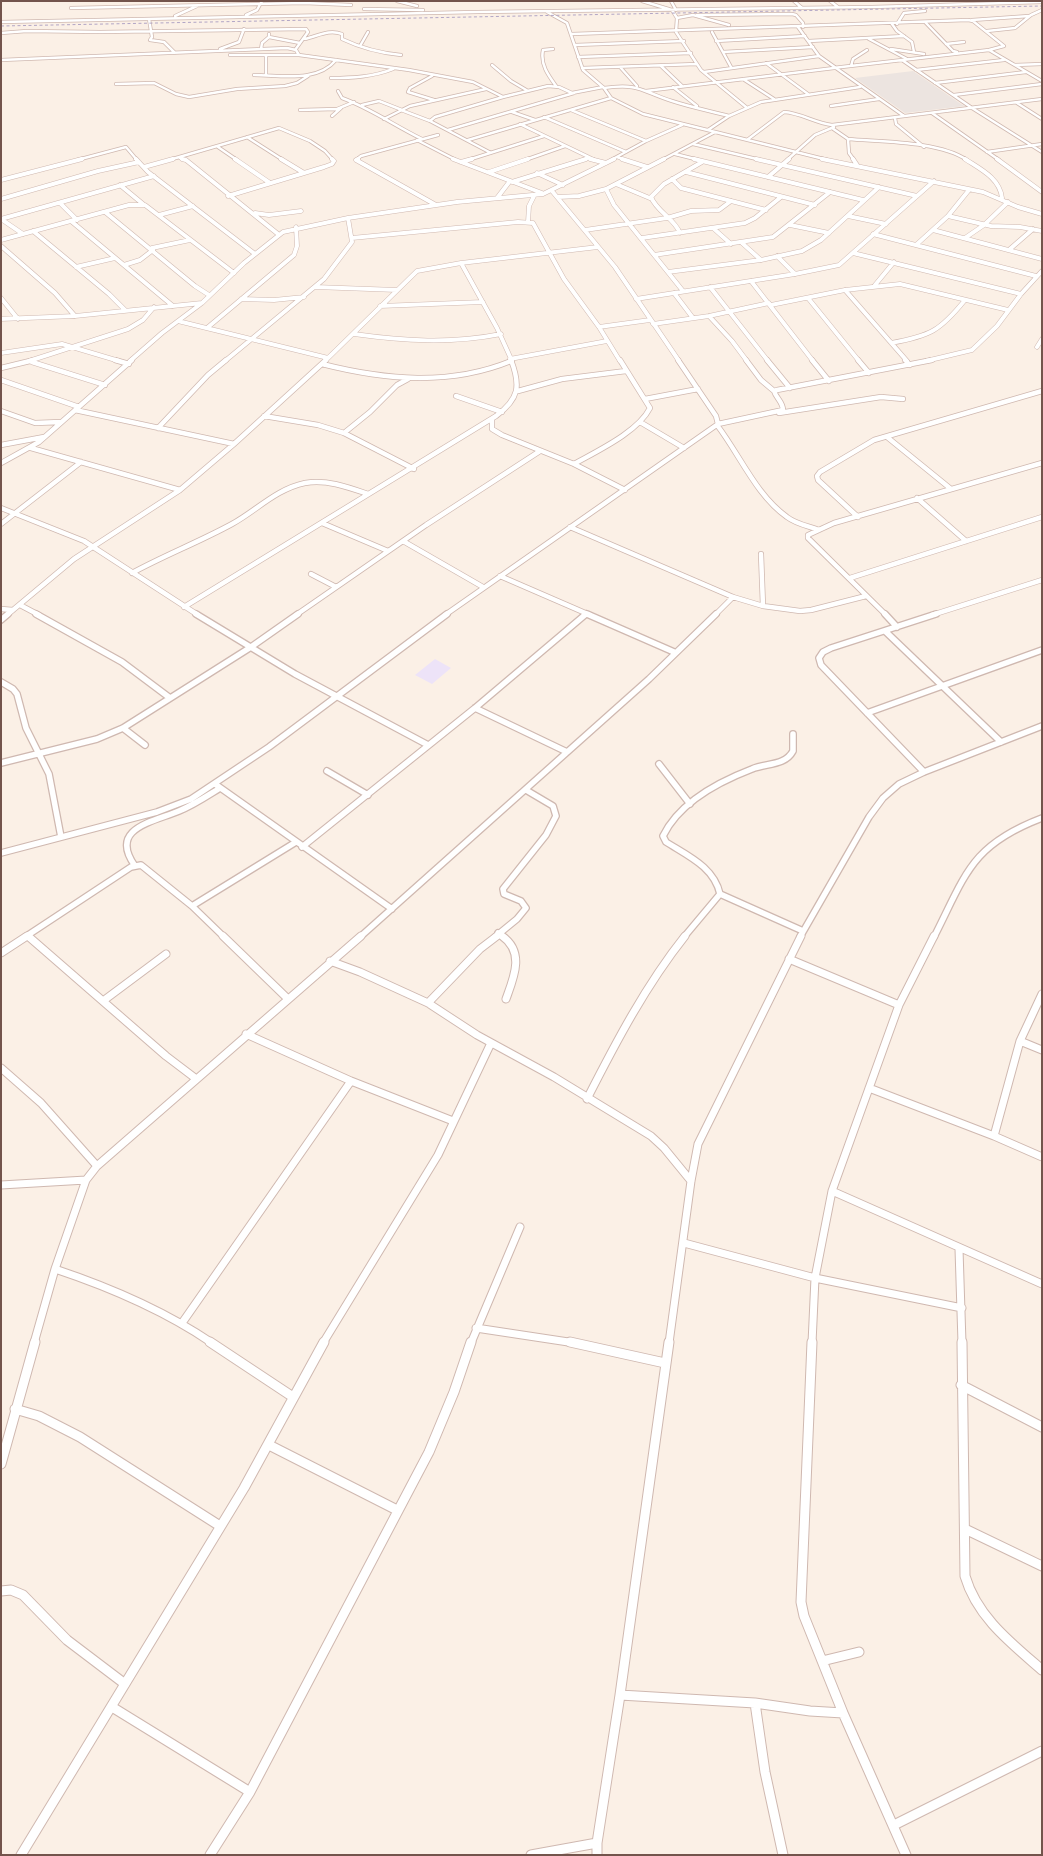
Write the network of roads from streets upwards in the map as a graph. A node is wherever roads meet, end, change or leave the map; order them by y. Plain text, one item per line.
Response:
1 (350, 1) edge
2 (397, 1) edge
3 (642, 1) edge
4 (671, 1) edge
5 (794, 1) edge
6 (830, 1) edge
7 (304, 2) edge
8 (864, 2) edge
9 (900, 2) edge
10 (1042, 2) edge
11 (202, 3) edge
12 (262, 3) edge
13 (216, 5) junction
14 (351, 5) junction
15 (906, 6) junction
16 (914, 6) junction
17 (838, 7) junction
18 (872, 7) junction
19 (71, 8) dead end
20 (802, 8) junction
21 (364, 9) dead end
22 (674, 10) junction
23 (1042, 10) edge
24 (432, 11) junction
25 (925, 11) dead end
26 (546, 12) junction
27 (440, 13) junction
28 (759, 14) junction
29 (355, 15) junction
30 (696, 15) junction
31 (318, 16) junction
32 (1030, 16) junction
33 (215, 17) junction
34 (242, 17) junction
35 (677, 18) junction
36 (149, 19) junction
37 (169, 19) junction
38 (746, 19) dead end
39 (971, 20) junction
40 (1, 22) edge
41 (925, 22) junction
42 (892, 24) junction
43 (897, 24) junction
44 (798, 27) junction
45 (803, 27) junction
46 (263, 28) junction
47 (757, 28) junction
48 (244, 29) junction
49 (151, 30) junction
50 (676, 30) junction
51 (712, 30) junction
52 (987, 31) junction
53 (1, 32) edge
54 (368, 32) dead end
55 (572, 34) junction
56 (805, 36) junction
57 (904, 36) junction
58 (269, 37) junction
59 (866, 37) junction
60 (305, 39) junction
61 (684, 41) junction
62 (716, 41) junction
63 (808, 41) junction
64 (964, 42) dead end
65 (300, 43) junction
66 (946, 44) junction
67 (575, 45) junction
68 (360, 46) junction
69 (813, 47) junction
70 (261, 49) junction
71 (553, 49) dead end
72 (891, 49) junction
73 (295, 50) junction
74 (867, 50) dead end
75 (989, 50) junction
76 (723, 52) junction
77 (914, 52) junction
78 (959, 52) junction
79 (206, 53) junction
80 (690, 53) junction
81 (175, 54) junction
82 (945, 54) junction
83 (201, 55) dead end
84 (266, 55) junction
85 (401, 55) dead end
86 (218, 56) dead end
87 (224, 56) dead end
88 (299, 56) junction
89 (819, 56) junction
90 (857, 56) junction
91 (578, 57) junction
92 (863, 58) dead end
93 (907, 59) junction
94 (1, 60) edge
95 (336, 60) junction
96 (870, 60) dead end
97 (902, 60) junction
98 (1004, 60) junction
99 (879, 62) junction
100 (766, 63) junction
101 (697, 64) junction
102 (1042, 64) edge
103 (1014, 65) junction
104 (492, 66) dead end
105 (661, 66) junction
106 (851, 66) junction
107 (620, 67) junction
108 (731, 67) junction
109 (394, 68) junction
110 (582, 68) junction
111 (834, 68) junction
112 (916, 70) junction
113 (704, 72) junction
114 (1026, 72) junction
115 (266, 74) junction
116 (254, 75) dead end
117 (780, 75) junction
118 (308, 76) junction
119 (432, 76) junction
120 (331, 78) dead end
121 (743, 79) junction
122 (716, 82) junction
123 (934, 83) junction
124 (1042, 83) edge
125 (116, 84) dead end
126 (556, 86) junction
127 (682, 86) junction
128 (603, 87) junction
129 (638, 87) junction
130 (860, 87) junction
131 (673, 88) junction
132 (486, 89) junction
133 (338, 91) dead end
134 (528, 91) junction
135 (646, 91) junction
136 (575, 93) junction
137 (808, 94) junction
138 (954, 95) junction
139 (503, 98) junction
140 (611, 98) junction
141 (774, 99) junction
142 (879, 99) junction
143 (435, 100) junction
144 (1042, 100) edge
145 (354, 102) junction
146 (1017, 103) junction
147 (362, 105) junction
148 (831, 106) dead end
149 (746, 107) junction
150 (342, 108) junction
151 (972, 108) junction
152 (700, 109) junction
153 (300, 110) dead end
154 (402, 110) junction
155 (571, 110) junction
156 (510, 112) junction
157 (932, 113) junction
158 (332, 116) dead end
159 (729, 116) junction
160 (904, 116) junction
161 (544, 117) junction
162 (895, 118) junction
163 (1042, 119) edge
164 (384, 120) junction
165 (535, 120) junction
166 (430, 121) junction
167 (520, 124) junction
168 (682, 125) junction
169 (841, 125) junction
170 (832, 128) junction
171 (448, 130) junction
172 (708, 130) junction
173 (714, 132) junction
174 (438, 135) dead end
175 (544, 136) junction
176 (247, 137) junction
177 (848, 138) junction
178 (419, 140) junction
179 (468, 140) junction
180 (747, 140) junction
181 (646, 141) junction
182 (693, 144) junction
183 (1042, 144) edge
184 (565, 146) junction
185 (1032, 146) junction
186 (218, 147) junction
187 (924, 147) junction
188 (626, 152) junction
189 (794, 152) junction
190 (987, 152) junction
191 (1042, 152) edge
192 (491, 153) junction
193 (675, 154) junction
194 (617, 157) junction
195 (180, 158) junction
196 (588, 158) junction
197 (139, 162) junction
198 (461, 162) junction
199 (702, 162) junction
200 (606, 163) junction
201 (782, 164) junction
202 (857, 165) junction
203 (144, 167) junction
204 (647, 167) junction
205 (489, 172) junction
206 (686, 172) junction
207 (304, 173) junction
208 (537, 173) junction
209 (154, 176) junction
210 (768, 177) junction
211 (1, 180) edge
212 (672, 180) junction
213 (934, 181) junction
214 (511, 182) junction
215 (270, 183) junction
216 (616, 184) junction
217 (1042, 184) edge
218 (120, 185) junction
219 (563, 185) junction
220 (1035, 185) junction
221 (879, 187) junction
222 (606, 189) junction
223 (970, 190) junction
224 (552, 191) junction
225 (830, 192) junction
226 (1042, 192) edge
227 (543, 194) junction
228 (228, 196) junction
229 (534, 196) junction
230 (917, 196) junction
231 (558, 197) junction
232 (781, 197) junction
233 (497, 198) junction
234 (1002, 198) junction
235 (1, 199) edge
236 (652, 199) junction
237 (863, 200) junction
238 (731, 201) junction
239 (1008, 202) junction
240 (60, 203) junction
241 (143, 204) junction
242 (815, 205) junction
243 (193, 206) junction
244 (436, 206) junction
245 (246, 210) junction
246 (766, 210) junction
247 (301, 211) dead end
248 (105, 212) junction
249 (159, 214) junction
250 (274, 214) junction
251 (1042, 214) edge
252 (848, 216) junction
253 (948, 216) junction
254 (348, 218) junction
255 (667, 218) junction
256 (1, 219) edge
257 (77, 220) junction
258 (72, 221) junction
259 (528, 222) junction
260 (265, 224) junction
261 (631, 224) junction
262 (886, 224) junction
263 (1042, 224) edge
264 (790, 225) junction
265 (984, 225) junction
266 (296, 227) junction
267 (713, 228) junction
268 (1034, 229) junction
269 (585, 230) junction
270 (933, 230) junction
271 (33, 231) junction
272 (1042, 231) edge
273 (829, 232) junction
274 (680, 233) junction
275 (23, 234) junction
276 (278, 234) junction
277 (873, 234) junction
278 (352, 238) junction
279 (642, 238) junction
280 (965, 238) junction
281 (1, 240) edge
282 (190, 240) junction
283 (742, 243) junction
284 (731, 244) junction
285 (916, 245) junction
286 (1, 246) edge
287 (598, 247) junction
288 (152, 249) junction
289 (1010, 249) junction
290 (853, 252) junction
291 (548, 253) junction
292 (255, 254) junction
293 (654, 254) junction
294 (778, 256) junction
295 (115, 258) junction
296 (1042, 259) edge
297 (761, 260) junction
298 (894, 262) junction
299 (461, 263) junction
300 (124, 265) junction
301 (76, 267) junction
302 (1042, 271) edge
303 (668, 272) junction
304 (234, 273) junction
305 (795, 274) junction
306 (1036, 276) junction
307 (880, 279) junction
308 (751, 281) junction
309 (900, 284) junction
310 (875, 285) junction
311 (315, 287) junction
312 (710, 287) junction
313 (396, 290) junction
314 (845, 290) junction
315 (683, 291) junction
316 (674, 292) junction
317 (209, 294) junction
318 (1021, 294) junction
319 (305, 296) junction
320 (1, 298) edge
321 (808, 298) junction
322 (241, 299) junction
323 (636, 299) junction
324 (965, 300) junction
325 (482, 302) junction
326 (202, 304) junction
327 (770, 304) junction
328 (173, 306) junction
329 (380, 306) junction
330 (154, 307) junction
331 (125, 310) junction
332 (1008, 310) junction
333 (731, 311) junction
334 (75, 316) junction
335 (709, 316) junction
336 (693, 318) junction
337 (1, 319) edge
338 (18, 319) junction
339 (178, 321) junction
340 (651, 322) junction
341 (599, 327) junction
342 (206, 328) junction
343 (354, 334) junction
344 (501, 334) junction
345 (253, 338) junction
346 (1042, 339) edge
347 (607, 341) junction
348 (891, 343) junction
349 (72, 347) junction
350 (1037, 347) dead end
351 (1, 353) edge
352 (328, 358) junction
353 (511, 360) junction
354 (30, 361) junction
355 (129, 364) junction
356 (322, 364) junction
357 (910, 365) junction
358 (1, 368) edge
359 (626, 371) junction
360 (869, 373) junction
361 (411, 378) junction
362 (1, 380) edge
363 (829, 381) junction
364 (105, 385) junction
365 (790, 388) junction
366 (698, 389) junction
367 (518, 391) junction
368 (774, 391) junction
369 (1042, 391) edge
370 (456, 396) dead end
371 (646, 398) junction
372 (902, 399) dead end
373 (77, 409) junction
374 (1, 411) edge
375 (502, 412) junction
376 (778, 413) junction
377 (8, 414) junction
378 (1, 415) edge
379 (264, 416) junction
380 (492, 419) junction
381 (61, 422) junction
382 (640, 422) junction
383 (717, 424) junction
384 (158, 428) junction
385 (344, 433) junction
386 (44, 437) junction
387 (887, 437) junction
388 (234, 444) junction
389 (1, 445) edge
390 (31, 448) junction
391 (684, 448) junction
392 (540, 451) junction
393 (81, 462) junction
394 (1, 463) edge
395 (1042, 463) edge
396 (574, 464) junction
397 (414, 469) junction
398 (951, 489) junction
399 (180, 490) junction
400 (625, 490) junction
401 (368, 494) junction
402 (917, 498) junction
403 (1, 508) edge
404 (16, 513) junction
405 (858, 517) junction
406 (1042, 517) edge
407 (322, 523) junction
408 (1, 524) edge
409 (570, 527) junction
410 (819, 530) junction
411 (403, 541) junction
412 (966, 541) junction
413 (92, 547) junction
414 (388, 551) junction
415 (761, 554) dead end
416 (132, 573) junction
417 (311, 574) dead end
418 (500, 576) junction
419 (850, 578) junction
420 (1042, 580) edge
421 (336, 587) junction
422 (483, 587) junction
423 (866, 596) junction
424 (733, 598) junction
425 (20, 605) junction
426 (764, 606) junction
427 (184, 607) junction
428 (1, 609) edge
429 (13, 610) junction
430 (586, 614) junction
431 (1, 620) edge
432 (896, 627) junction
433 (885, 631) junction
434 (251, 647) junction
435 (1042, 650) edge
436 (674, 652) junction
437 (1, 682) edge
438 (940, 686) junction
439 (170, 698) junction
440 (336, 698) junction
441 (475, 708) junction
442 (867, 713) junction
443 (1042, 726) edge
444 (123, 728) junction
445 (793, 734) dead end
446 (1001, 742) junction
447 (145, 745) dead end
448 (428, 745) junction
449 (567, 752) junction
450 (38, 753) junction
451 (1, 763) edge
452 (659, 764) dead end
453 (327, 771) dead end
454 (924, 772) junction
455 (218, 786) junction
456 (526, 790) junction
457 (368, 795) junction
458 (690, 804) junction
459 (1040, 821) edge
460 (61, 837) junction
461 (296, 842) junction
462 (302, 847) junction
463 (1, 853) edge
464 (135, 866) junction
465 (720, 894) junction
466 (192, 906) junction
467 (392, 909) junction
468 (803, 931) junction
469 (498, 933) junction
470 (28, 936) junction
471 (1, 953) edge
472 (166, 954) dead end
473 (789, 960) junction
474 (330, 962) junction
475 (1042, 994) edge
476 (506, 998) dead end
477 (288, 999) junction
478 (103, 1001) junction
479 (428, 1003) junction
480 (898, 1005) junction
481 (246, 1034) junction
482 (1020, 1041) junction
483 (491, 1043) junction
484 (1042, 1050) edge
485 (1, 1068) edge
486 (195, 1078) junction
487 (351, 1081) junction
488 (870, 1088) junction
489 (587, 1099) junction
490 (454, 1121) junction
491 (994, 1136) junction
492 (1042, 1157) edge
493 (97, 1166) junction
494 (86, 1180) junction
495 (691, 1181) junction
496 (1, 1185) edge
497 (832, 1191) junction
498 (520, 1228) dead end
499 (684, 1243) junction
500 (959, 1249) junction
501 (55, 1269) junction
502 (815, 1278) junction
503 (1042, 1284) edge
504 (962, 1308) junction
505 (182, 1323) junction
506 (476, 1328) junction
507 (665, 1363) junction
508 (960, 1385) junction
509 (292, 1397) junction
510 (15, 1409) junction
511 (1042, 1427) edge
512 (269, 1444) junction
513 (1, 1464) edge
514 (397, 1510) junction
515 (220, 1526) junction
516 (965, 1529) junction
517 (1042, 1566) edge
518 (1, 1591) edge
519 (859, 1652) dead end
520 (822, 1661) junction
521 (1042, 1670) edge
522 (125, 1684) junction
523 (620, 1695) junction
524 (755, 1703) junction
525 (112, 1707) junction
526 (843, 1712) junction
527 (1042, 1751) edge
528 (250, 1792) junction
529 (894, 1824) junction
530 (597, 1843) junction
531 (21, 1855) edge
532 (210, 1855) edge
533 (531, 1855) edge
534 (597, 1855) edge
535 (783, 1855) edge
536 (906, 1855) edge

1 - 14 street
2 - 24 street
3 - 22 street
4 - 22 street
5 - 20 street
6 - 17 street
7 - 12 street
7 - 14 street
7 - 31 street
8 - 18 street
9 - 15 street
9 - 16 street
10 - 16 street
11 - 13 street
11 - 19 street
11 - 37 street
12 - 13 street
12 - 34 street
13 - 33 street
14 - 29 street
15 - 16 street
15 - 18 street
17 - 18 street
17 - 20 street
20 - 22 street
21 - 24 street
22 - 26 street
22 - 35 street
23 - 32 street
24 - 27 street
25 - 43 street
26 - 27 street
26 - 55 street
27 - 29 street
28 - 30 street
28 - 38 street
28 - 45 street
29 - 31 street
30 - 35 street
30 - 47 street
30 - 51 street
31 - 34 street
32 - 39 street
32 - 52 street
33 - 34 street
33 - 37 street
35 - 50 street
36 - 37 street
36 - 40 street
36 - 49 street
39 - 41 street
39 - 52 street
41 - 43 street
41 - 66 street
42 - 43 street
42 - 45 street
42 - 57 street
44 - 45 street
44 - 47 street
44 - 56 street
46 - 48 street
46 - 58 street
46 - 60 street
47 - 51 street
48 - 49 street
48 - 79 street
49 - 53 street
49 - 81 street
50 - 51 street
50 - 55 street
50 - 61 street
51 - 62 street
52 - 75 street
54 - 68 street
55 - 67 street
56 - 62 street
56 - 63 street
57 - 59 street
57 - 77 street
58 - 65 street
58 - 70 street
59 - 63 street
59 - 72 street
60 - 65 street
60 - 68 street
61 - 67 street
61 - 80 street
62 - 76 street
63 - 69 street
64 - 66 street
65 - 73 street
66 - 78 street
67 - 91 street
68 - 85 street
69 - 76 street
69 - 89 street
70 - 73 street
70 - 79 street
71 - 126 street
72 - 77 street
72 - 93 street
73 - 88 street
74 - 90 street
75 - 78 street
75 - 98 street
76 - 108 street
77 - 82 street
78 - 82 street
79 - 81 street
80 - 91 street
80 - 101 street
81 - 94 street
82 - 93 street
83 - 86 street
84 - 87 street
84 - 88 street
84 - 115 street
88 - 95 street
89 - 100 street
89 - 111 street
90 - 92 street
90 - 106 street
91 - 110 street
93 - 97 street
95 - 109 street
95 - 118 street
96 - 99 street
97 - 99 street
97 - 112 street
98 - 103 street
98 - 112 street
99 - 106 street
100 - 108 street
100 - 117 street
101 - 105 street
101 - 113 street
102 - 103 street
103 - 114 street
104 - 134 street
105 - 107 street
105 - 127 street
106 - 111 street
107 - 110 street
107 - 129 street
108 - 113 street
109 - 119 street
109 - 120 street
110 - 128 street
111 - 117 street
111 - 130 street
112 - 123 street
113 - 122 street
114 - 123 street
114 - 124 street
115 - 116 street
115 - 118 street
117 - 121 street
117 - 137 street
118 - 125 street
119 - 132 street
119 - 143 street
121 - 122 street
121 - 141 street
122 - 127 street
122 - 149 street
123 - 138 street
124 - 138 street
126 - 134 street
126 - 136 street
127 - 131 street
128 - 129 street
128 - 136 street
128 - 140 street
129 - 135 street
130 - 137 street
130 - 142 street
131 - 135 street
131 - 152 street
132 - 139 street
132 - 143 street
133 - 145 street
134 - 139 street
135 - 152 street
136 - 156 street
137 - 141 street
138 - 151 street
139 - 166 street
140 - 155 street
140 - 168 street
141 - 149 street
142 - 148 street
142 - 160 street
143 - 154 street
144 - 146 street
145 - 147 street
145 - 150 street
146 - 151 street
146 - 163 street
147 - 154 street
147 - 164 street
149 - 159 street
150 - 153 street
150 - 158 street
151 - 157 street
151 - 185 street
152 - 159 street
154 - 164 street
154 - 166 street
155 - 161 street
155 - 181 street
156 - 165 street
156 - 171 street
157 - 160 street
157 - 190 street
159 - 172 street
160 - 162 street
161 - 165 street
161 - 188 street
162 - 169 street
162 - 187 street
164 - 178 street
165 - 167 street
166 - 171 street
167 - 175 street
167 - 179 street
168 - 172 street
168 - 181 street
169 - 170 street
169 - 180 street
170 - 177 street
170 - 189 street
171 - 179 street
172 - 173 street
173 - 180 street
173 - 182 street
174 - 178 street
175 - 184 street
175 - 192 street
176 - 186 street
176 - 207 street
176 - 207 street
177 - 187 street
177 - 202 street
178 - 198 street
178 - 244 street
179 - 192 street
180 - 189 street
181 - 188 street
182 - 193 street
182 - 201 street
183 - 185 street
184 - 196 street
184 - 205 street
185 - 190 street
185 - 191 street
186 - 195 street
186 - 215 street
187 - 234 street
188 - 194 street
189 - 201 street
189 - 202 street
190 - 220 street
192 - 198 street
193 - 199 street
193 - 204 street
194 - 200 street
194 - 204 street
195 - 203 street
195 - 228 street
196 - 200 street
196 - 208 street
197 - 203 street
197 - 211 street
197 - 235 street
198 - 205 street
199 - 206 street
199 - 210 street
200 - 219 street
201 - 210 street
201 - 221 street
202 - 213 street
203 - 209 street
204 - 216 street
205 - 214 street
206 - 212 street
206 - 232 street
207 - 215 street
208 - 214 street
208 - 219 street
209 - 218 street
209 - 243 street
210 - 225 street
212 - 236 street
212 - 238 street
213 - 223 street
213 - 230 street
214 - 227 street
214 - 233 street
215 - 228 street
216 - 222 street
216 - 236 street
217 - 220 street
218 - 240 street
218 - 241 street
219 - 224 street
220 - 226 street
221 - 230 street
221 - 237 street
222 - 231 street
222 - 261 street
223 - 234 street
223 - 253 street
224 - 227 street
224 - 231 street
225 - 237 street
225 - 242 street
227 - 229 street
228 - 245 street
229 - 233 street
229 - 259 street
230 - 262 street
231 - 269 street
232 - 242 street
232 - 246 street
233 - 244 street
234 - 239 street
236 - 255 street
237 - 252 street
238 - 246 street
238 - 255 street
239 - 251 street
239 - 265 street
240 - 256 street
240 - 257 street
241 - 248 street
241 - 249 street
242 - 264 street
243 - 249 street
243 - 292 street
244 - 254 street
245 - 250 street
245 - 260 street
246 - 267 street
247 - 250 street
248 - 257 street
248 - 288 street
249 - 282 street
250 - 260 street
252 - 262 street
252 - 273 street
253 - 265 street
253 - 270 street
254 - 266 street
254 - 278 street
255 - 261 street
255 - 274 street
256 - 275 street
257 - 258 street
258 - 271 street
258 - 295 street
259 - 278 street
259 - 291 street
260 - 276 street
261 - 269 street
261 - 279 street
262 - 277 street
263 - 268 street
264 - 273 street
264 - 283 street
265 - 268 street
265 - 280 street
266 - 276 street
266 - 322 street
267 - 274 street
267 - 284 street
268 - 272 street
268 - 289 street
269 - 287 street
270 - 280 street
270 - 285 street
271 - 275 street
271 - 301 street
273 - 294 street
274 - 279 street
275 - 281 street
276 - 292 street
277 - 285 street
277 - 290 street
278 - 311 street
279 - 293 street
280 - 289 street
282 - 288 street
282 - 304 street
283 - 284 street
283 - 297 street
284 - 293 street
285 - 306 street
286 - 334 street
287 - 291 street
287 - 323 street
288 - 300 street
288 - 317 street
289 - 296 street
290 - 298 street
290 - 305 street
291 - 299 street
291 - 341 street
292 - 304 street
293 - 303 street
294 - 297 street
294 - 305 street
295 - 300 street
295 - 301 street
297 - 303 street
298 - 307 street
298 - 318 street
299 - 313 street
299 - 325 street
300 - 328 street
301 - 331 street
302 - 306 street
303 - 315 street
304 - 317 street
305 - 308 street
306 - 318 street
307 - 309 street
307 - 310 street
308 - 312 street
308 - 327 street
309 - 310 street
309 - 324 street
310 - 314 street
311 - 313 street
311 - 319 street
312 - 315 street
312 - 333 street
313 - 329 street
314 - 321 street
314 - 348 street
315 - 316 street
316 - 323 street
316 - 336 street
317 - 326 street
318 - 332 street
319 - 322 street
319 - 345 street
320 - 338 street
321 - 327 street
321 - 360 street
322 - 342 street
323 - 340 street
324 - 332 street
324 - 348 street
325 - 329 street
325 - 344 street
326 - 328 street
326 - 339 street
327 - 333 street
327 - 363 street
328 - 330 street
329 - 343 street
330 - 331 street
330 - 349 street
331 - 334 street
332 - 357 street
333 - 335 street
333 - 365 street
334 - 338 street
335 - 336 street
335 - 368 street
336 - 340 street
337 - 338 street
339 - 342 street
339 - 355 street
340 - 341 street
340 - 366 street
341 - 347 street
342 - 345 street
343 - 344 street
343 - 352 street
344 - 353 street
345 - 352 street
345 - 384 street
346 - 350 street
347 - 353 street
347 - 359 street
348 - 357 street
349 - 351 street
349 - 354 street
349 - 355 street
352 - 356 street
353 - 361 street
353 - 367 street
354 - 358 street
354 - 364 street
355 - 364 street
356 - 361 street
356 - 379 street
357 - 360 street
359 - 367 street
359 - 371 street
360 - 363 street
361 - 385 street
362 - 373 street
363 - 365 street
364 - 373 street
365 - 368 street
366 - 371 street
366 - 383 street
367 - 375 street
368 - 376 street
369 - 387 street
370 - 375 street
371 - 382 street
372 - 376 street
373 - 381 street
373 - 384 street
374 - 377 street
375 - 380 street
376 - 383 street
377 - 378 street
377 - 381 street
379 - 385 street
379 - 388 street
380 - 392 street
380 - 397 street
381 - 386 street
382 - 391 street
382 - 396 street
383 - 391 street
383 - 410 street
384 - 388 street
385 - 397 street
386 - 389 street
386 - 390 street
387 - 398 street
387 - 405 street
388 - 399 street
390 - 393 street
390 - 394 street
391 - 400 street
392 - 396 street
392 - 411 street
393 - 399 street
393 - 404 street
395 - 398 street
396 - 400 street
397 - 401 street
398 - 402 street
399 - 413 street
400 - 409 street
401 - 407 street
401 - 416 street
402 - 405 street
402 - 412 street
403 - 404 street
404 - 408 street
404 - 413 street
405 - 410 street
406 - 412 street
407 - 414 street
407 - 427 street
409 - 418 street
409 - 424 street
410 - 419 street
411 - 414 street
411 - 422 street
412 - 419 street
413 - 416 street
413 - 425 street
414 - 421 street
415 - 426 street
416 - 427 street
417 - 421 street
418 - 422 street
418 - 430 street
419 - 423 street
420 - 432 street
421 - 434 street
422 - 440 street
423 - 426 street
423 - 432 street
424 - 426 street
424 - 436 street
425 - 429 street
425 - 439 street
427 - 434 street
428 - 429 street
429 - 431 street
430 - 436 street
430 - 441 street
432 - 433 street
433 - 438 street
433 - 442 street
434 - 439 street
434 - 440 street
435 - 438 street
436 - 449 street
437 - 450 street
438 - 442 street
438 - 446 street
439 - 444 street
440 - 448 street
440 - 455 street
441 - 448 street
441 - 449 street
442 - 454 street
443 - 446 street
444 - 447 street
444 - 450 street
445 - 458 street
446 - 454 street
448 - 457 street
449 - 456 street
450 - 451 street
450 - 460 street
452 - 458 street
453 - 457 street
454 - 468 street
455 - 460 street
455 - 461 street
455 - 464 street
456 - 467 street
456 - 469 street
457 - 462 street
458 - 465 street
459 - 480 street
460 - 463 street
461 - 462 street
461 - 466 street
462 - 467 street
464 - 466 street
464 - 470 street
465 - 468 street
465 - 489 street
466 - 477 street
467 - 474 street
468 - 473 street
469 - 476 street
469 - 479 street
470 - 471 street
470 - 478 street
472 - 478 street
473 - 480 street
473 - 495 street
474 - 477 street
474 - 479 street
475 - 482 street
477 - 481 street
478 - 486 street
479 - 483 street
480 - 488 street
481 - 486 street
481 - 487 street
482 - 484 street
482 - 491 street
483 - 489 street
483 - 490 street
485 - 493 street
486 - 493 street
487 - 490 street
487 - 505 street
488 - 491 street
488 - 497 street
489 - 495 street
490 - 509 street
491 - 492 street
493 - 494 street
494 - 496 street
494 - 501 street
495 - 499 street
497 - 500 street
497 - 502 street
498 - 506 street
499 - 502 street
499 - 507 street
500 - 503 street
500 - 504 street
501 - 505 street
501 - 510 street
502 - 504 street
502 - 520 street
504 - 508 street
505 - 509 street
506 - 507 street
506 - 514 street
507 - 523 street
508 - 511 street
508 - 516 street
509 - 512 street
510 - 513 street
510 - 515 street
512 - 514 street
512 - 515 street
514 - 528 street
515 - 522 street
516 - 517 street
516 - 521 street
518 - 522 street
519 - 520 street
520 - 526 street
522 - 525 street
523 - 524 street
523 - 530 street
524 - 526 street
524 - 535 street
525 - 528 street
525 - 531 street
526 - 529 street
527 - 529 street
528 - 532 street
529 - 536 street
530 - 533 street
530 - 534 street

